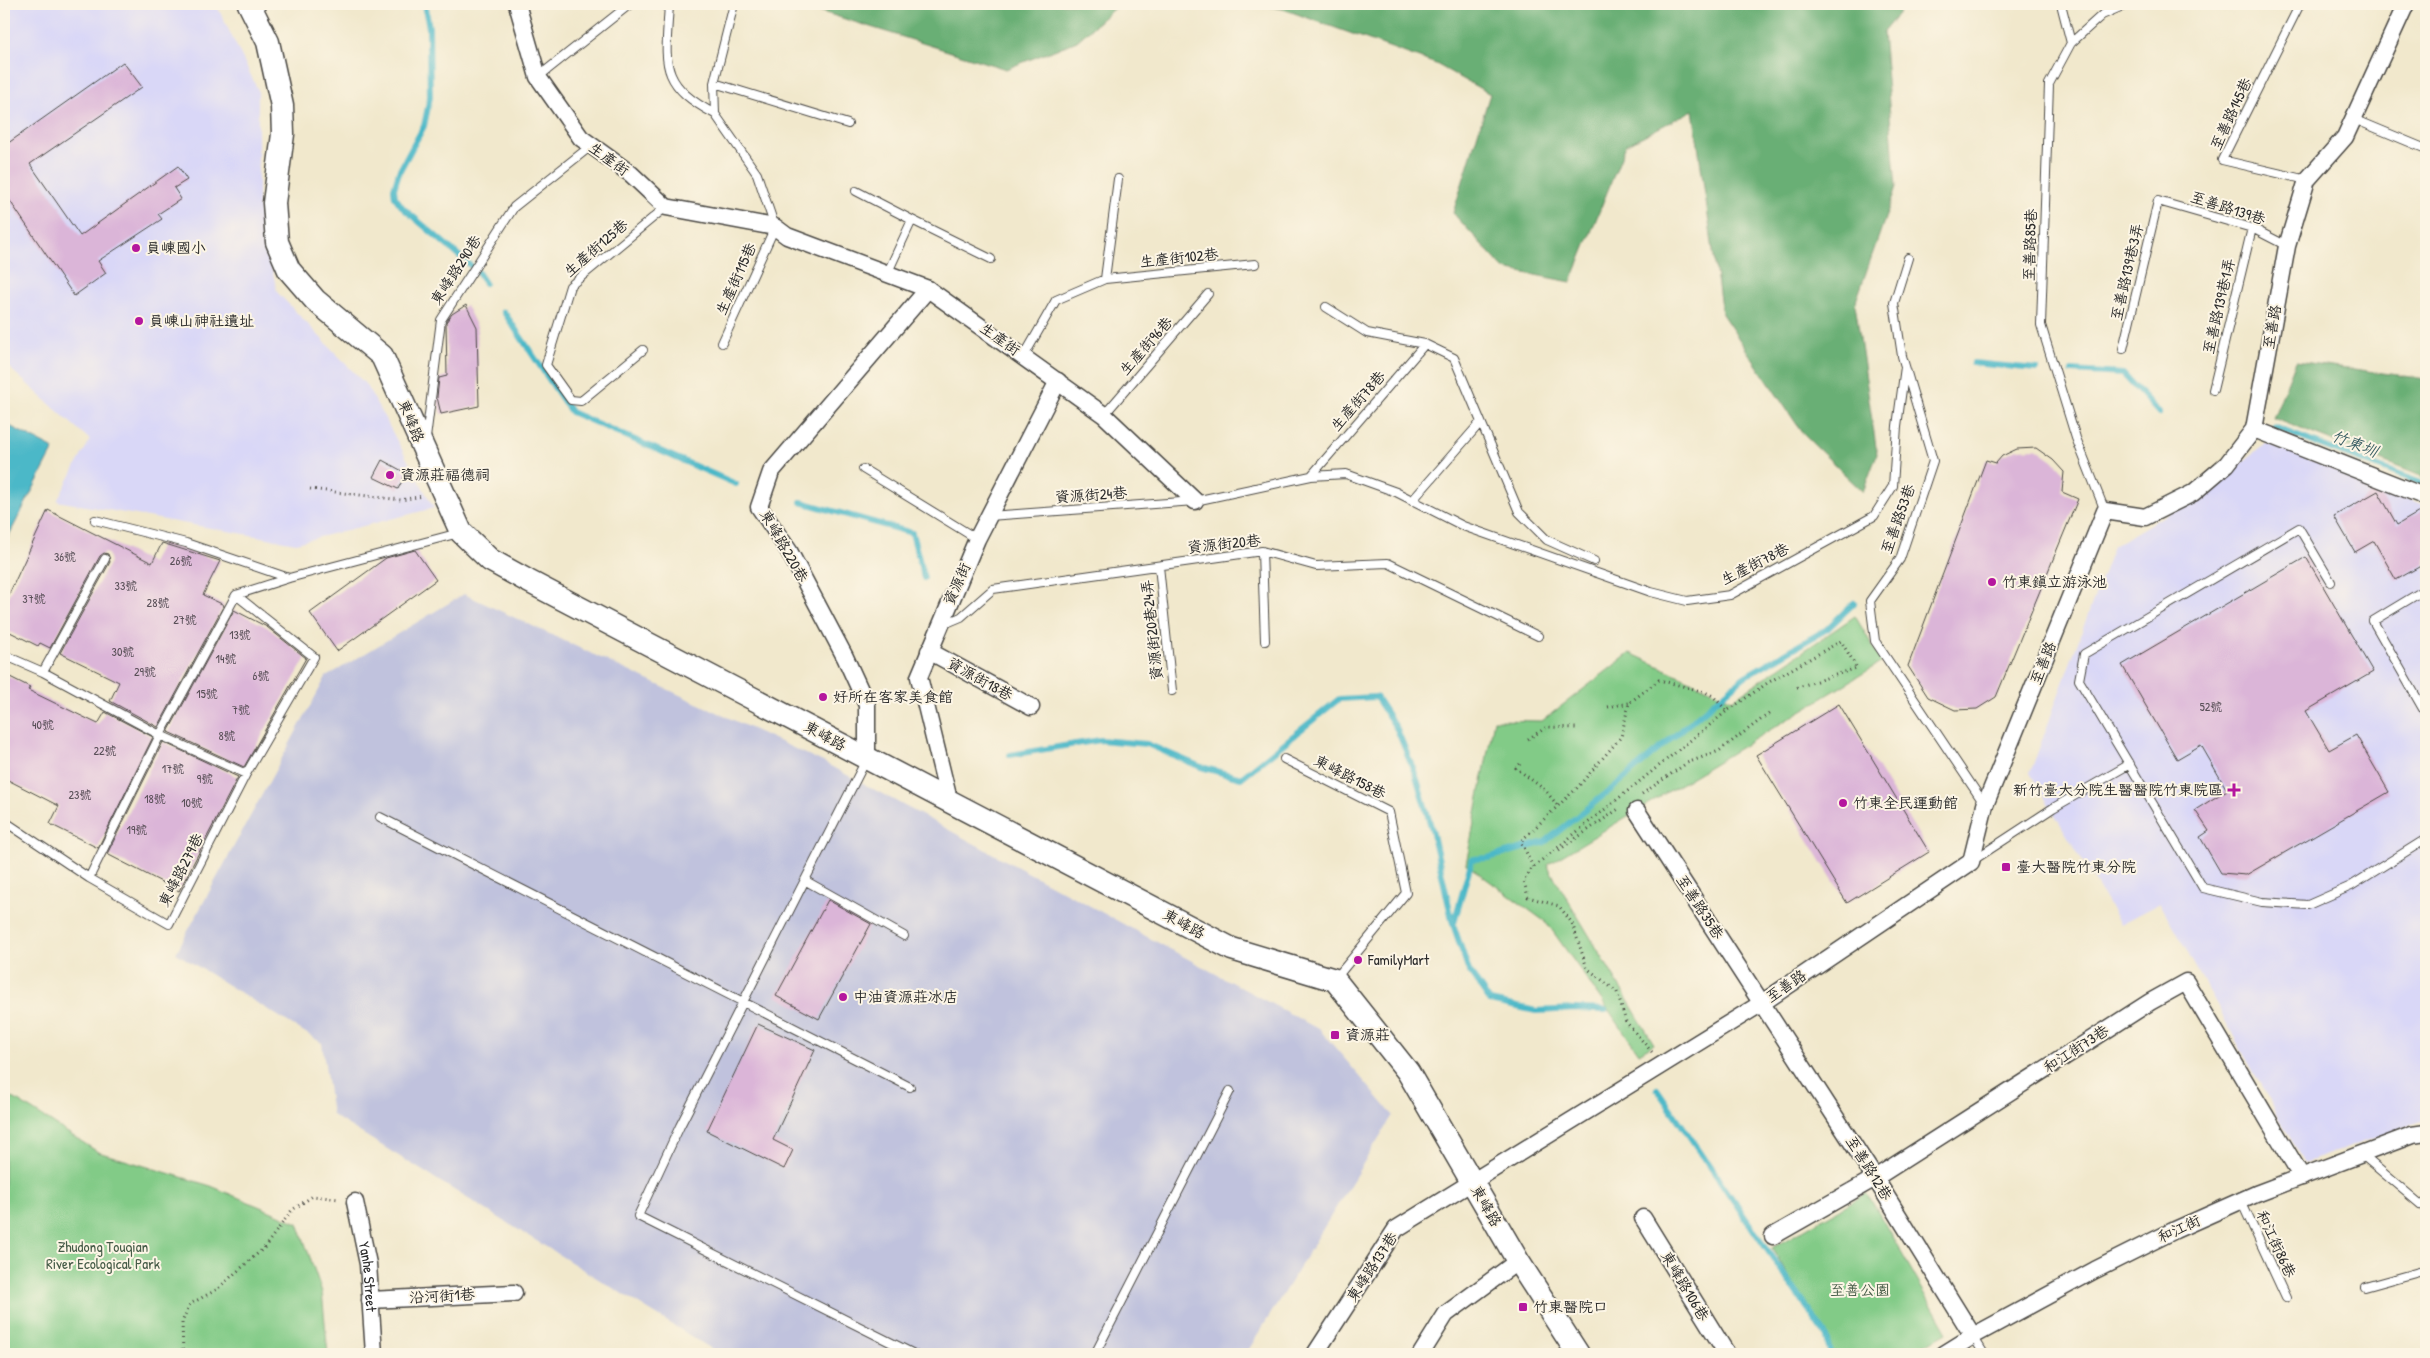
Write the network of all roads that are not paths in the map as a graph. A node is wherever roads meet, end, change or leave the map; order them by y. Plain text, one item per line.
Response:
1 (517, 4) edge
2 (630, 4) edge
3 (669, 4) edge
4 (734, 4) edge
5 (2061, 4) edge
6 (2127, 4) edge
7 (2300, 4) edge
8 (2406, 4) edge
9 (253, 5) edge
10 (2071, 43) junction
11 (538, 77) junction
12 (714, 83) junction
13 (715, 114) junction
14 (2354, 119) junction
15 (848, 124) dead end
16 (592, 145) junction
17 (2426, 148) edge
18 (1118, 179) dead end
19 (2307, 180) junction
20 (856, 192) dead end
21 (2158, 201) joint
22 (666, 207) junction
23 (912, 220) junction
24 (775, 227) junction
25 (2252, 228) junction
26 (2287, 246) junction
27 (1908, 258) dead end
28 (991, 259) dead end
29 (1255, 264) dead end
30 (887, 274) junction
31 (1106, 279) junction
32 (928, 289) junction
33 (1208, 294) dead end
34 (1326, 307) dead end
35 (722, 343) dead end
36 (1425, 344) junction
37 (2123, 349) dead end
38 (643, 350) dead end
39 (1024, 356) junction
40 (1905, 367) junction
41 (1058, 382) junction
42 (2213, 390) dead end
43 (1104, 415) junction
44 (1480, 423) junction
45 (2254, 429) junction
46 (424, 452) junction
47 (863, 469) dead end
48 (1311, 476) junction
49 (2426, 497) edge
50 (1195, 501) junction
51 (1412, 501) junction
52 (2105, 511) junction
53 (988, 516) junction
54 (95, 520) dead end
55 (461, 532) junction
56 (976, 539) junction
57 (1262, 551) junction
58 (105, 559) dead end
59 (1594, 561) dead end
60 (1159, 566) junction
61 (289, 578) junction
62 (2330, 582) dead end
63 (2426, 590) edge
64 (236, 595) junction
65 (938, 627) junction
66 (1538, 636) dead end
67 (1265, 641) dead end
68 (929, 651) junction
69 (4, 655) edge
70 (43, 672) junction
71 (1172, 691) dead end
72 (1031, 707) dead end
73 (2426, 714) edge
74 (160, 735) junction
75 (867, 758) junction
76 (1284, 759) dead end
77 (2130, 764) junction
78 (246, 774) junction
79 (949, 800) junction
80 (1985, 805) junction
81 (1637, 812) dead end
82 (380, 818) dead end
83 (4, 821) edge
84 (2426, 839) edge
85 (1971, 862) junction
86 (89, 878) junction
87 (806, 881) junction
88 (904, 936) dead end
89 (1335, 980) junction
90 (1762, 1002) junction
91 (743, 1004) junction
92 (910, 1087) dead end
93 (1230, 1091) dead end
94 (2426, 1133) edge
95 (2361, 1154) junction
96 (2302, 1176) junction
97 (1875, 1178) junction
98 (1472, 1182) junction
99 (2241, 1201) junction
100 (355, 1202) road end
101 (2426, 1209) edge
102 (1643, 1218) dead end
103 (1773, 1236) dead end
104 (1518, 1261) junction
105 (2426, 1270) edge
106 (2366, 1287) dead end
107 (514, 1293) dead end
108 (2286, 1298) dead end
109 (370, 1300) junction
110 (1973, 1336) junction
111 (374, 1354) edge
112 (914, 1354) edge
113 (1095, 1354) edge
114 (1315, 1354) edge
115 (1421, 1354) edge
116 (1578, 1354) edge
117 (1727, 1354) edge
118 (1944, 1354) edge
119 (1984, 1354) edge

1 - 11 street, 生產街
2 - 11 lane
3 - 13 lane
4 - 12 lane
5 - 10 lane
6 - 10 lane, 至善路85巷
7 - 19 lane, 至善路145巷
8 - 14 street, 至善路
9 - 46 main road, 東峰路
10 - 52 lane, 至善路85巷
11 - 16 street, 生產街
12 - 13 lane
12 - 15 lane
13 - 24 lane
14 - 17 lane
14 - 19 street, 至善路
16 - 22 street, 生產街
16 - 46 lane, 東峰路290巷
18 - 31 lane
19 - 26 street, 至善路
20 - 23 lane
21 - 25 lane, 至善路139巷
21 - 37 lane, 至善路139巷3弄
22 - 24 street, 生產街
22 - 38 lane, 生產街125巷
23 - 28 lane
23 - 30 lane
24 - 30 street, 生產街
24 - 35 lane, 生產街115巷
25 - 26 lane, 至善路139巷
25 - 42 lane, 至善路139巷1弄
26 - 45 street, 至善路
27 - 40 lane, 至善路53巷
29 - 31 lane, 生產街102巷
30 - 32 street, 生產街
31 - 39 lane, 生產街102巷
32 - 39 street, 生產街
32 - 75 street, 東峰路220巷
33 - 43 lane, 生產街96巷
34 - 36 lane
36 - 44 lane
36 - 48 lane, 生產街78巷
39 - 41 street, 生產街
40 - 51 lane, 生產街78巷
40 - 80 lane, 至善路53巷
41 - 43 street, 生產街
41 - 53 street, 資源街
43 - 50 street, 生產街
44 - 51 lane
44 - 59 lane
45 - 49 street
45 - 52 street, 至善路
46 - 55 main road, 東峰路
47 - 56 lane
48 - 50 lane, 生產街78巷
48 - 51 lane, 生產街78巷
50 - 53 lane, 資源街24巷
52 - 80 street, 至善路
53 - 56 street, 資源街
54 - 61 lane
55 - 61 lane
55 - 75 main road, 東峰路
56 - 65 street, 資源街
57 - 60 lane, 資源街20巷
57 - 66 lane, 資源街20巷
57 - 67 lane
58 - 70 lane
60 - 65 lane, 資源街20巷
60 - 71 lane, 資源街20巷24弄
61 - 64 lane
62 - 77 lane
63 - 73 lane
64 - 74 lane
64 - 78 lane, 東峰路279巷
65 - 68 street, 資源街
68 - 72 street, 資源街18巷
68 - 79 street, 資源街
69 - 70 lane
70 - 74 lane
74 - 78 lane
74 - 86 lane
75 - 79 main road, 東峰路
75 - 87 lane
76 - 89 lane, 東峰路158巷
77 - 84 lane
77 - 85 lane
78 - 86 lane, 東峰路279巷
79 - 89 main road, 東峰路
80 - 85 street, 至善路
81 - 90 street, 至善路35巷
82 - 91 lane
83 - 86 lane, 東峰路279巷
85 - 90 street, 至善路
87 - 88 lane
87 - 91 lane
89 - 98 main road, 東峰路
90 - 97 street, 至善路12巷
90 - 98 street, 至善路
91 - 92 lane
91 - 112 lane
93 - 113 lane
94 - 95 street, 和江街
95 - 96 street, 和江街
95 - 101 lane
96 - 97 street, 和江街73巷
96 - 99 street, 和江街
97 - 103 street, 和江街73巷
97 - 110 street, 至善路12巷
98 - 104 main road, 東峰路
98 - 114 street, 東峰路137巷
99 - 108 lane, 和江街86巷
99 - 110 street, 和江街
100 - 109 street, Yanhe Street
102 - 117 street, 東峰路106巷
104 - 115 street
104 - 116 main road, 東峰路
105 - 106 lane
107 - 109 street, 沿河街1巷
109 - 111 street, Yanhe Street
110 - 118 street, 和江街
110 - 119 lane

